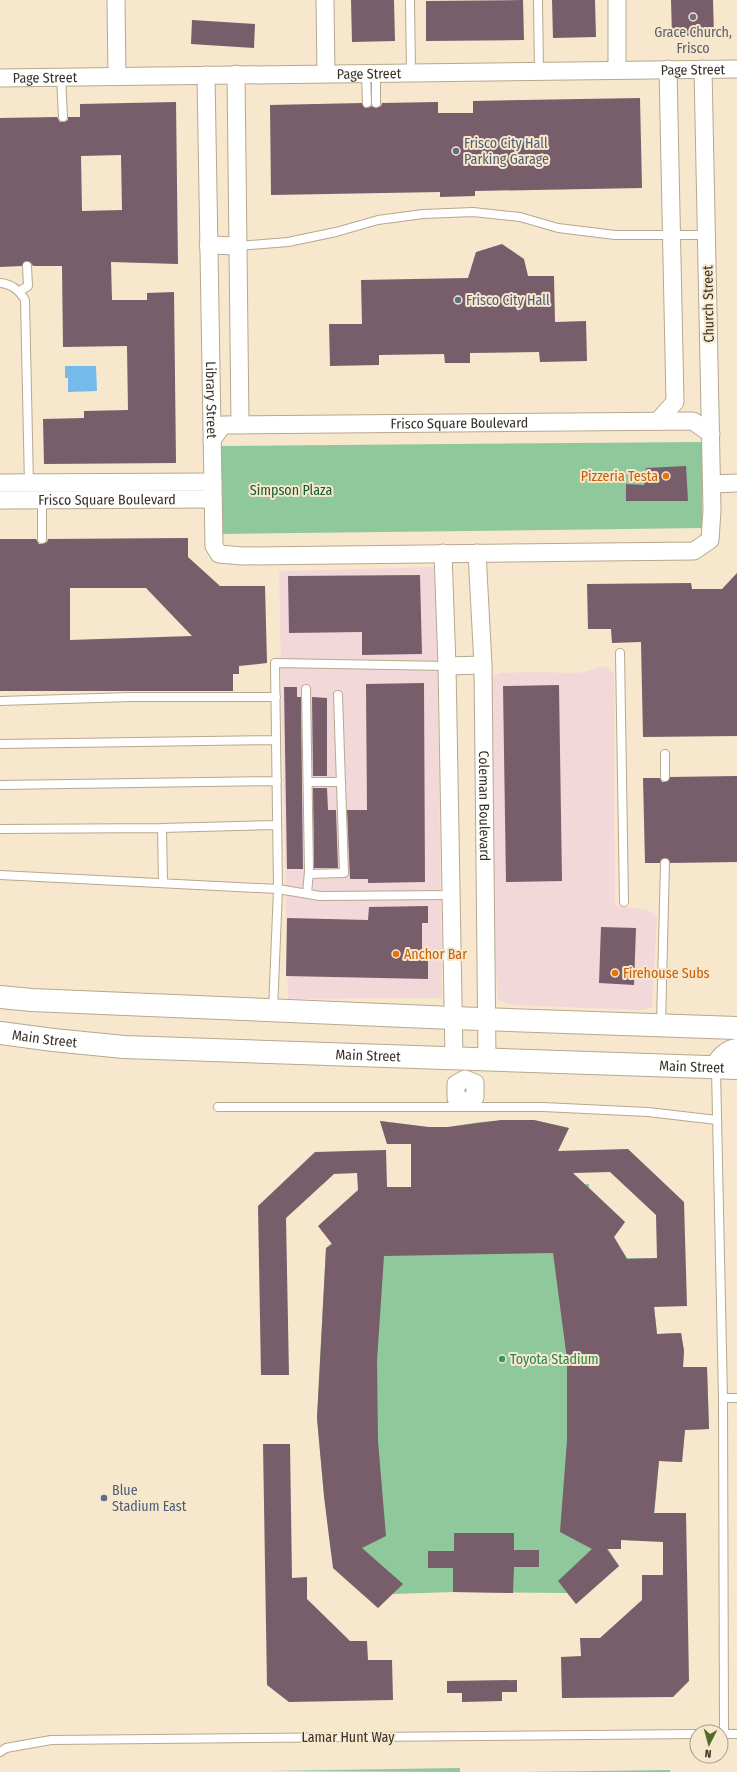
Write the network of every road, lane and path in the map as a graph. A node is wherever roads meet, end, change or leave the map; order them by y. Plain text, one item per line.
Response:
1 (116, 0) edge
2 (325, 0) edge
3 (410, 0) edge
4 (538, 0) edge
5 (617, 0) edge
6 (668, 69) junction
7 (703, 69) junction
8 (737, 69) edge
9 (617, 70) junction
10 (539, 71) junction
11 (411, 72) junction
12 (371, 73) junction
13 (236, 74) junction
14 (326, 74) junction
15 (206, 75) junction
16 (117, 76) junction
17 (61, 77) junction
18 (0, 78) edge
19 (367, 103) dead end
20 (376, 103) dead end
21 (63, 117) dead end
22 (671, 235) junction
23 (707, 235) junction
24 (208, 245) junction
25 (238, 246) junction
26 (26, 266) dead end
27 (0, 283) edge
28 (20, 291) junction
29 (658, 421) junction
30 (240, 424) junction
31 (711, 434) junction
32 (212, 440) junction
33 (213, 482) junction
34 (0, 483) edge
35 (737, 483) edge
36 (712, 484) junction
37 (36, 491) junction
38 (213, 499) junction
39 (0, 500) edge
40 (42, 539) dead end
41 (477, 553) junction
42 (443, 554) junction
43 (620, 653) dead end
44 (483, 665) junction
45 (447, 666) junction
46 (306, 689) dead end
47 (338, 695) dead end
48 (276, 697) junction
49 (0, 701) edge
50 (276, 740) junction
51 (0, 744) edge
52 (665, 754) dead end
53 (665, 778) dead end
54 (277, 781) junction
55 (308, 782) junction
56 (341, 782) junction
57 (0, 785) edge
58 (277, 825) junction
59 (162, 828) junction
60 (0, 829) edge
61 (665, 863) dead end
62 (308, 874) junction
63 (0, 875) edge
64 (163, 883) junction
65 (278, 889) junction
66 (307, 894) junction
67 (450, 895) junction
68 (624, 902) dead end
69 (0, 996) edge
70 (273, 1011) junction
71 (452, 1018) junction
72 (486, 1020) junction
73 (661, 1024) junction
74 (737, 1028) edge
75 (0, 1033) edge
76 (737, 1050) edge
77 (487, 1059) junction
78 (462, 1065) junction
79 (726, 1067) edge
80 (464, 1104) junction
81 (218, 1107) dead end
82 (717, 1120) junction
83 (723, 1398) junction
84 (737, 1398) edge
85 (723, 1724) edge
86 (689, 1734) edge
87 (0, 1752) edge

1 - 16 street
2 - 14 street
3 - 11 lane
4 - 10 lane
5 - 9 street
6 - 7 street, Page Street
6 - 9 street, Page Street
6 - 22 street
7 - 8 street, Page Street
7 - 23 street, Church Street
9 - 10 street, Page Street
10 - 11 street, Page Street
11 - 12 street, Page Street
12 - 14 street, Page Street
12 - 19 lane
12 - 20 lane
13 - 14 street, Page Street
13 - 15 street, Page Street
13 - 25 street, Library Street
15 - 16 street, Page Street
15 - 24 street, Library Street
16 - 17 street, Page Street
17 - 18 street, Page Street
17 - 21 lane
22 - 23 lane
22 - 25 lane
22 - 29 street
23 - 31 street, Church Street
24 - 25 street
24 - 32 street, Library Street
25 - 30 street, Library Street
26 - 28 lane
27 - 28 lane
28 - 37 lane
29 - 30 street, Frisco Square Boulevard
29 - 31 street, Frisco Square Boulevard
30 - 32 street, Frisco Square Boulevard
31 - 36 street, Church Street
32 - 33 street, Library Street
33 - 37 street, Frisco Square Boulevard
33 - 38 street, Library Street
34 - 37 street, Frisco Square Boulevard
35 - 36 street
36 - 41 street, Church Street
37 - 38 street, Frisco Square Boulevard
37 - 39 street, Frisco Square Boulevard
37 - 40 lane
38 - 42 street, Library Street
41 - 42 street
41 - 44 street, Coleman Boulevard
42 - 45 street
43 - 68 lane
44 - 45 street
44 - 72 street, Coleman Boulevard
45 - 48 lane
45 - 67 street
46 - 55 lane
47 - 56 lane
48 - 49 lane
48 - 50 lane
50 - 51 lane
50 - 54 lane
52 - 53 lane
54 - 57 lane
54 - 58 lane
55 - 56 lane
55 - 62 lane
56 - 62 lane
58 - 59 lane
58 - 65 lane
59 - 60 lane
59 - 64 lane
61 - 73 lane
62 - 66 lane
63 - 64 lane
64 - 65 lane
65 - 66 lane
65 - 70 lane
66 - 67 lane
67 - 71 street
69 - 70 main road
70 - 71 main road
71 - 72 main road
71 - 78 street
72 - 73 main road
72 - 77 street, Coleman Boulevard
73 - 74 main road
75 - 78 main road, Main Street
76 - 79 main road
77 - 78 main road, Main Street
77 - 79 main road, Main Street
78 - 80 street
79 - 82 lane
80 - 81 lane
80 - 82 lane
82 - 83 lane
83 - 84 lane
83 - 85 lane
86 - 87 lane, Lamar Hunt Way

